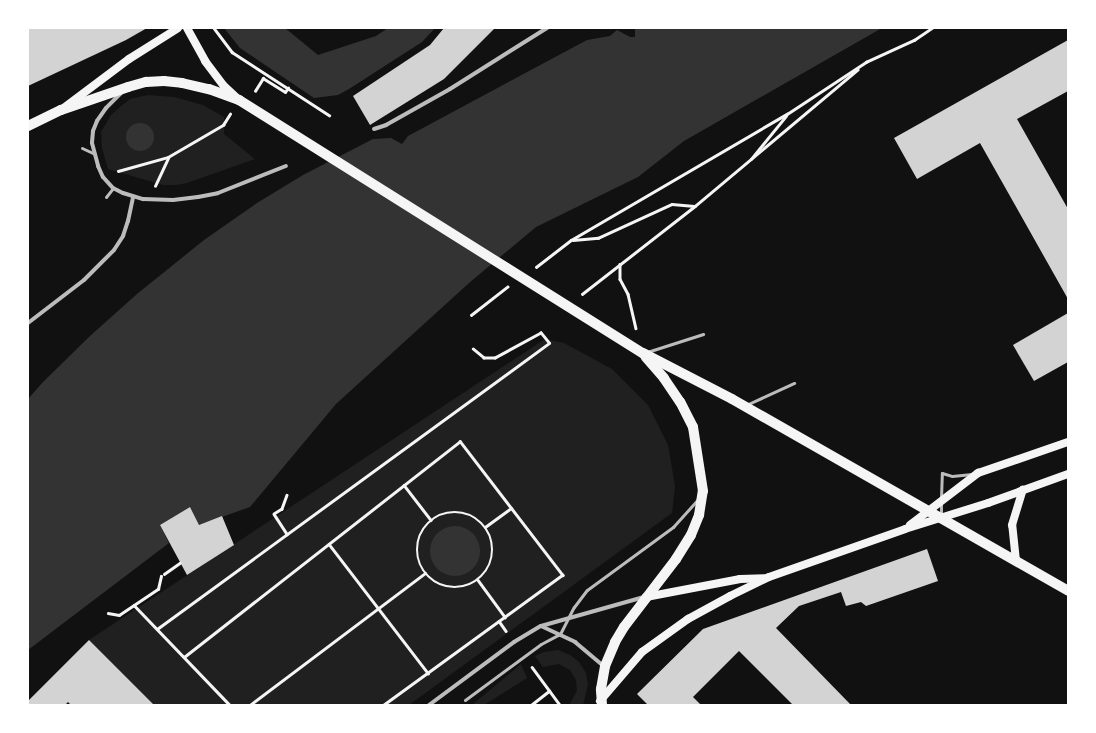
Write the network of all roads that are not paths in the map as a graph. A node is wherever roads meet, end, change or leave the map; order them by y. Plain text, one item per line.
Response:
1 (178, 28) edge
2 (187, 28) edge
3 (546, 28) edge
4 (128, 87) junction
5 (239, 100) junction
6 (61, 110) junction
7 (28, 126) edge
8 (374, 129) dead end
9 (82, 148) dead end
10 (95, 154) junction
11 (286, 166) dead end
12 (113, 188) junction
13 (106, 197) dead end
14 (133, 197) junction
15 (28, 323) edge
16 (703, 334) dead end
17 (643, 353) junction
18 (794, 384) dead end
19 (744, 406) junction
20 (1068, 442) edge
21 (978, 473) junction
22 (1068, 474) edge
23 (1023, 490) junction
24 (703, 491) junction
25 (941, 501) junction
26 (928, 511) junction
27 (941, 518) junction
28 (905, 528) junction
29 (1016, 561) junction
30 (769, 577) junction
31 (1068, 591) edge
32 (646, 597) junction
33 (567, 619) junction
34 (541, 626) junction
35 (560, 634) junction
36 (605, 666) junction
37 (465, 700) dead end
38 (600, 704) edge
39 (429, 705) edge

1 - 6 main road
2 - 5 main road
3 - 8 street
4 - 5 main road
4 - 6 main road
4 - 10 street
5 - 17 main road
6 - 7 main road
9 - 10 lane
10 - 12 street
11 - 14 street
12 - 13 lane
12 - 14 street
14 - 15 street
16 - 17 lane
17 - 19 main road
17 - 24 main road
18 - 19 lane
19 - 26 main road
20 - 21 main road
21 - 25 main road
21 - 25 lane
22 - 23 main road
23 - 27 main road
23 - 29 main road
24 - 32 main road
24 - 33 lane
25 - 26 main road
25 - 27 lane
26 - 27 main road
26 - 28 main road
27 - 28 main road
27 - 29 main road
28 - 30 main road
29 - 31 main road
30 - 32 main road
30 - 38 main road
32 - 33 street
32 - 36 main road
33 - 34 street
33 - 35 lane
34 - 35 street
34 - 39 street
35 - 36 street
35 - 37 lane
36 - 38 main road

